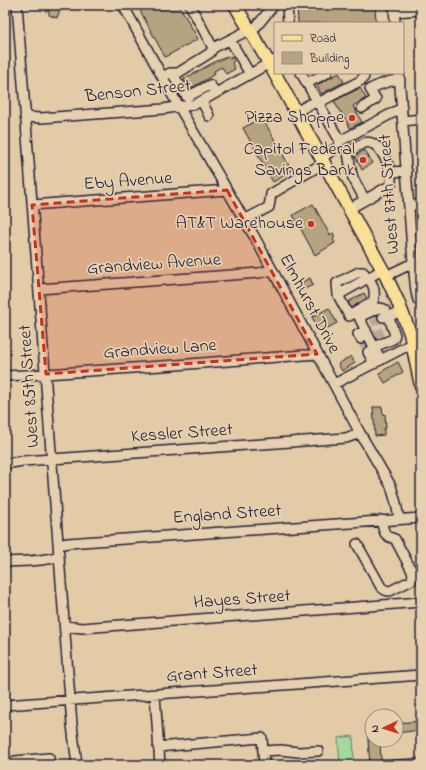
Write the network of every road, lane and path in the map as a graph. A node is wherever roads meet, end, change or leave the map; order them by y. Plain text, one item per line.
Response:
1 (17, 5) edge
2 (123, 5) edge
3 (190, 5) edge
4 (235, 5) edge
5 (274, 5) edge
6 (287, 5) edge
7 (421, 5) edge
8 (394, 9) edge
9 (421, 10) edge
10 (288, 22) edge
11 (395, 22) edge
12 (250, 32) junction
13 (230, 40) junction
14 (213, 48) junction
15 (272, 61) edge
16 (172, 73) junction
17 (250, 74) junction
18 (278, 74) edge
19 (302, 74) edge
20 (325, 74) edge
21 (364, 74) edge
22 (162, 77) junction
23 (394, 77) edge
24 (307, 83) junction
25 (216, 93) junction
26 (202, 101) junction
27 (318, 102) junction
28 (179, 106) junction
29 (362, 108) dead end
30 (402, 108) junction
31 (296, 112) junction
32 (209, 116) dead end
33 (25, 117) junction
34 (421, 119) edge
35 (403, 121) junction
36 (339, 144) junction
37 (348, 153) junction
38 (322, 161) junction
39 (407, 171) junction
40 (391, 172) junction
41 (227, 190) junction
42 (365, 200) junction
43 (421, 204) edge
44 (32, 205) junction
45 (410, 205) junction
46 (349, 209) junction
47 (244, 220) junction
48 (413, 263) junction
49 (272, 270) junction
50 (384, 273) junction
51 (368, 278) junction
52 (39, 289) junction
53 (421, 301) edge
54 (402, 311) junction
55 (385, 316) junction
56 (413, 343) junction
57 (371, 349) junction
58 (317, 354) junction
59 (418, 358) edge
60 (377, 362) junction
61 (46, 374) junction
62 (5, 376) edge
63 (334, 384) junction
64 (421, 386) edge
65 (360, 433) junction
66 (52, 459) junction
67 (5, 464) edge
68 (421, 518) edge
69 (399, 519) junction
70 (381, 520) junction
71 (357, 544) dead end
72 (58, 545) junction
73 (59, 556) junction
74 (5, 562) edge
75 (394, 589) junction
76 (421, 602) edge
77 (395, 604) junction
78 (65, 626) junction
79 (421, 675) edge
80 (154, 695) junction
81 (71, 701) junction
82 (5, 705) edge
83 (158, 747) junction
84 (263, 750) junction
85 (318, 751) dead end
86 (15, 765) edge
87 (49, 765) edge
88 (77, 765) edge
89 (160, 765) edge
90 (264, 765) edge

1 - 33 street, West 85th Street
2 - 22 street, Elmhurst Drive
3 - 14 street
4 - 12 main road
5 - 12 street
6 - 10 street
7 - 9 street
8 - 9 street
8 - 11 street
12 - 13 street
12 - 15 main road
13 - 14 street
13 - 17 street
14 - 16 street
15 - 17 street, Benson Street
16 - 22 street
16 - 25 street
17 - 25 street, Benson Street
18 - 31 main road
19 - 24 street
20 - 24 street
21 - 27 street
22 - 28 street, Elmhurst Drive
23 - 29 street
23 - 30 street, West 87th Street
24 - 27 street
25 - 26 street, Benson Street
26 - 28 street, Benson Street
26 - 32 street
27 - 31 street
27 - 36 street
28 - 33 street, Benson Street
28 - 41 street, Elmhurst Drive
30 - 35 street, West 87th Street
30 - 36 street
31 - 38 main road
33 - 44 street, West 85th Street
34 - 35 street
35 - 39 street, West 87th Street
36 - 37 street
36 - 38 street
37 - 40 street
37 - 42 street
38 - 46 main road
38 - 47 street
39 - 40 street
39 - 45 street, West 87th Street
40 - 42 street
41 - 44 street, Eby Avenue
41 - 47 street, Elmhurst Drive
42 - 46 street
43 - 45 street
44 - 52 street, West 85th Street
45 - 48 street, West 87th Street
46 - 50 main road
47 - 49 street, Elmhurst Drive
48 - 50 street, West 87th Street
48 - 53 street
49 - 52 street, Grandview Avenue
49 - 58 street, Elmhurst Drive
50 - 51 street
50 - 54 main road, West 87th Street
51 - 51 street
52 - 61 street, West 85th Street
54 - 55 street
54 - 56 main road, West 87th Street
55 - 57 street
55 - 57 street
56 - 59 main road, West 87th Street
56 - 60 street
57 - 60 street
58 - 61 street, Grandview Lane
58 - 63 street, Elmhurst Drive
59 - 64 main road, West 87th Street
60 - 63 street
61 - 62 street, Grandview Lane
61 - 66 street, West 85th Street
63 - 65 street, Elmhurst Drive
65 - 66 street, Kessler Street
65 - 69 street, Elmhurst Drive
66 - 67 street, Kessler Street
66 - 72 street, West 85th Street
68 - 69 street
69 - 70 street, England Street
70 - 72 street, England Street
70 - 75 street
71 - 75 street
72 - 73 street, West 85th Street
73 - 74 street
73 - 78 street, West 85th Street
75 - 77 street
76 - 77 street, Hayes Street
77 - 78 street, Hayes Street
78 - 81 street, West 85th Street
79 - 80 street, Grant Street
80 - 81 street, Grant Street
80 - 83 street
81 - 82 street, Grant Street
81 - 88 street, West 85th Street
83 - 84 street
83 - 89 street
84 - 85 street
84 - 90 street
86 - 87 street

